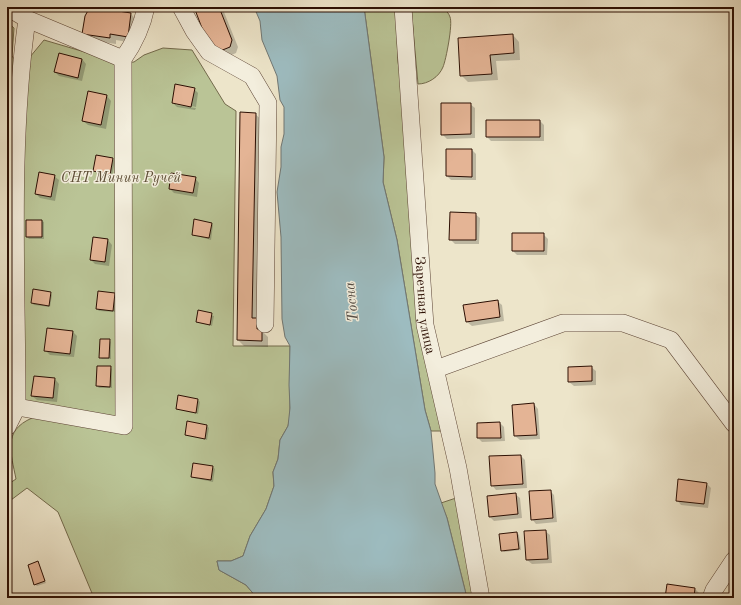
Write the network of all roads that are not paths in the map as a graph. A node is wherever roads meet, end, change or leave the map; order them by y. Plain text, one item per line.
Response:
1 (7, 7) edge
2 (146, 7) edge
3 (182, 7) edge
4 (403, 7) edge
5 (27, 19) junction
6 (123, 59) junction
7 (265, 324) dead end
8 (436, 369) junction
9 (17, 407) junction
10 (734, 424) edge
11 (7, 427) edge
12 (734, 560) edge
13 (481, 598) edge
14 (711, 598) edge

1 - 5 street
2 - 6 street
3 - 7 street
4 - 8 street, Заречная улица
5 - 6 street
5 - 9 street
6 - 9 street
8 - 10 street
8 - 13 street, Заречная улица
9 - 11 street
12 - 14 street

